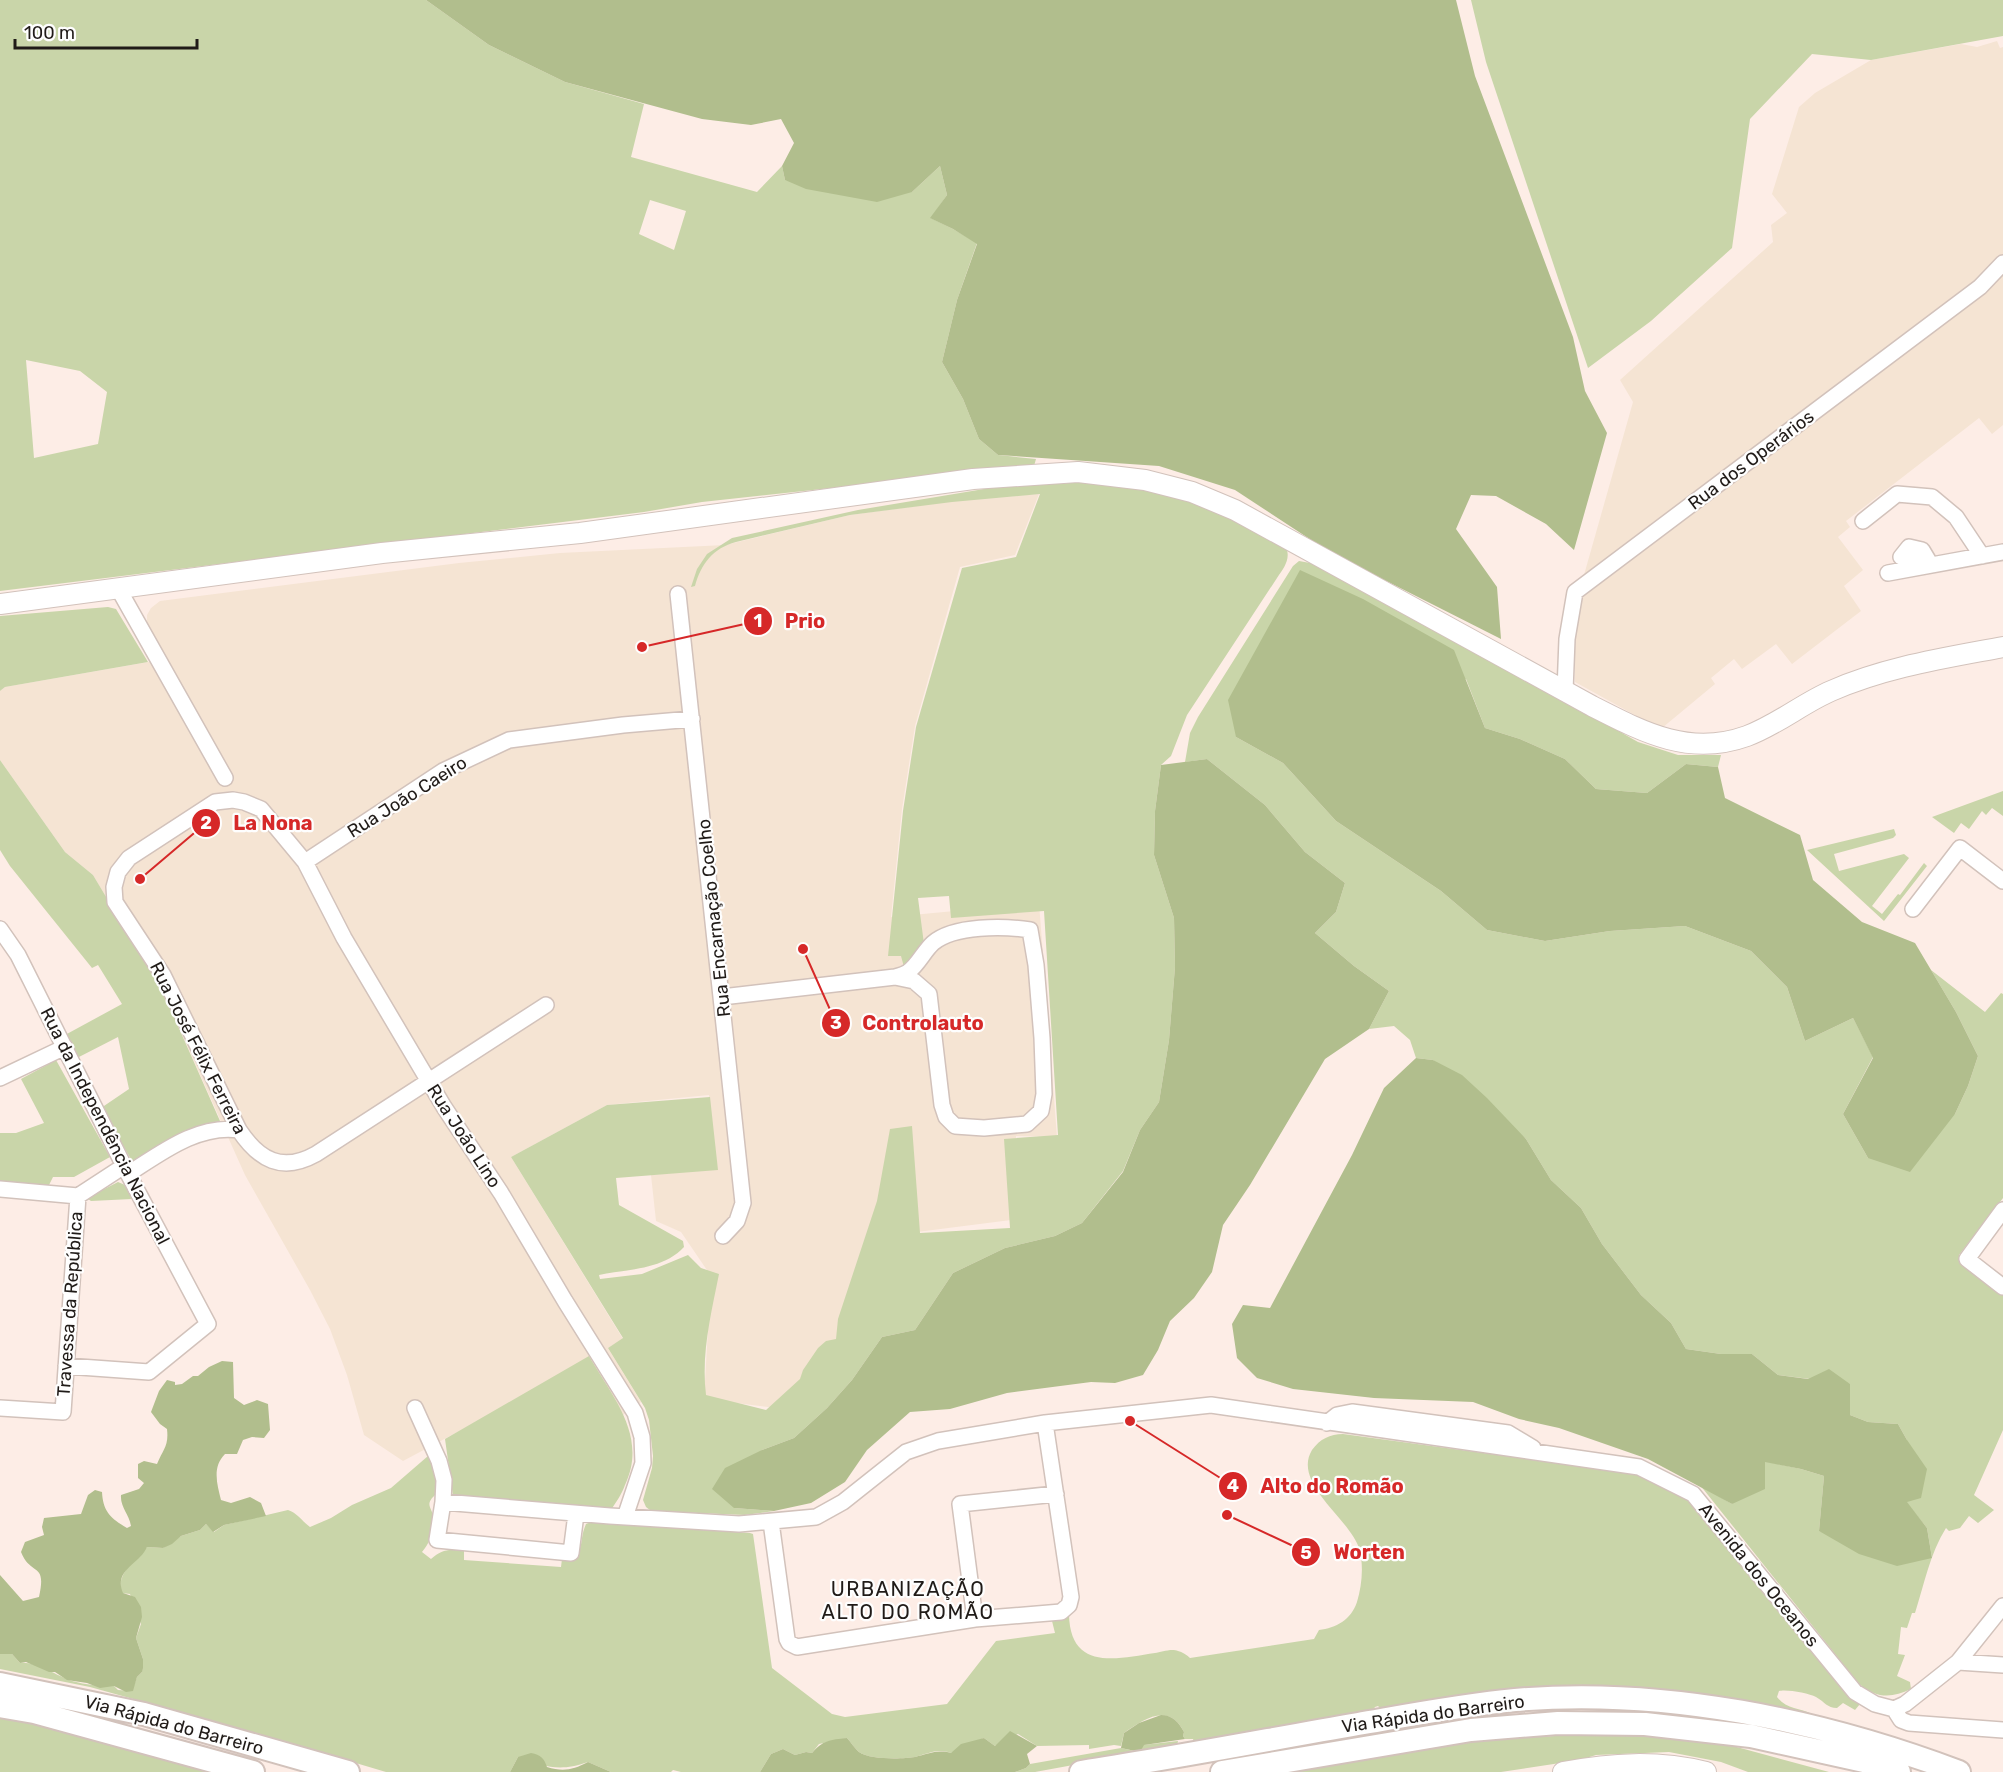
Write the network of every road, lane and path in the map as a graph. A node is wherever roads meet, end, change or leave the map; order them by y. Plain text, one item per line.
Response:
1 (2003, 263) edge
2 (1863, 521) dead end
3 (2003, 552) edge
4 (1982, 556) junction
5 (1888, 573) dead end
6 (118, 588) junction
7 (678, 594) dead end
8 (0, 604) edge
9 (2003, 647) edge
10 (1565, 691) junction
11 (692, 719) junction
12 (225, 778) dead end
13 (215, 802) joint
14 (305, 862) junction
15 (2003, 881) edge
16 (1913, 909) dead end
17 (0, 929) edge
18 (895, 977) junction
19 (722, 997) junction
20 (546, 1005) dead end
21 (65, 1047) junction
22 (0, 1078) edge
23 (429, 1080) junction
24 (239, 1130) junction
25 (126, 1170) junction
26 (0, 1189) edge
27 (78, 1196) junction
28 (2003, 1210) edge
29 (723, 1236) dead end
30 (2003, 1287) edge
31 (66, 1366) junction
32 (0, 1408) edge
33 (415, 1408) dead end
34 (1046, 1423) junction
35 (1056, 1494) junction
36 (443, 1502) junction
37 (576, 1514) junction
38 (626, 1517) junction
39 (771, 1522) junction
40 (2003, 1606) edge
41 (975, 1619) junction
42 (1958, 1662) junction
43 (2003, 1665) edge
44 (0, 1684) edge
45 (0, 1706) edge
46 (1894, 1709) junction
47 (2003, 1730) edge
48 (1832, 1755) junction
49 (1621, 1767) edge
50 (253, 1772) edge
51 (348, 1772) edge
52 (1081, 1772) edge
53 (1222, 1772) edge
54 (1563, 1772) edge
55 (1706, 1772) edge
56 (1871, 1772) edge
57 (1899, 1772) edge
58 (1959, 1772) edge

1 - 10 street, Rua dos Operários
2 - 4 street
3 - 4 street
4 - 5 street
6 - 8 main road
6 - 10 main road
6 - 12 street
7 - 11 street, Rua Encarnação Coelho
9 - 10 main road
11 - 14 street, Rua João Caeiro
11 - 19 street, Rua Encarnação Coelho
13 - 14 street, Rua João Lino
13 - 24 street, Rua José Félix Ferreira
14 - 23 street, Rua João Lino
15 - 16 street
17 - 21 street, Rua da Independência Nacional
18 - 18 street
18 - 19 street
19 - 29 street, Rua Encarnação Coelho
20 - 23 street, Rua José Félix Ferreira
21 - 22 street
21 - 25 street, Rua da Independência Nacional
23 - 24 street, Rua José Félix Ferreira
23 - 38 street, Rua João Lino
24 - 25 street
25 - 27 street
25 - 31 street, Rua da Independência Nacional
26 - 27 street
27 - 31 street, Travessa da República
28 - 30 street
31 - 32 street, Travessa da República
33 - 36 street
34 - 35 street
34 - 39 street, Avenida dos Oceanos
34 - 46 street, Avenida dos Oceanos
35 - 41 street
35 - 41 street
36 - 37 street, Avenida dos Oceanos
36 - 37 street
37 - 38 street, Avenida dos Oceanos
38 - 39 street, Avenida dos Oceanos
39 - 41 street
40 - 42 street
42 - 43 street
42 - 46 street
44 - 51 highway, Via Rápida do Barreiro
45 - 50 highway, Via Rápida do Barreiro
46 - 47 street, Avenida dos Oceanos
48 - 53 highway, Via Rápida do Barreiro
48 - 56 highway
48 - 57 highway, Via Rápida do Barreiro
49 - 54 main road
49 - 55 main road
52 - 58 highway, Via Rápida do Barreiro

